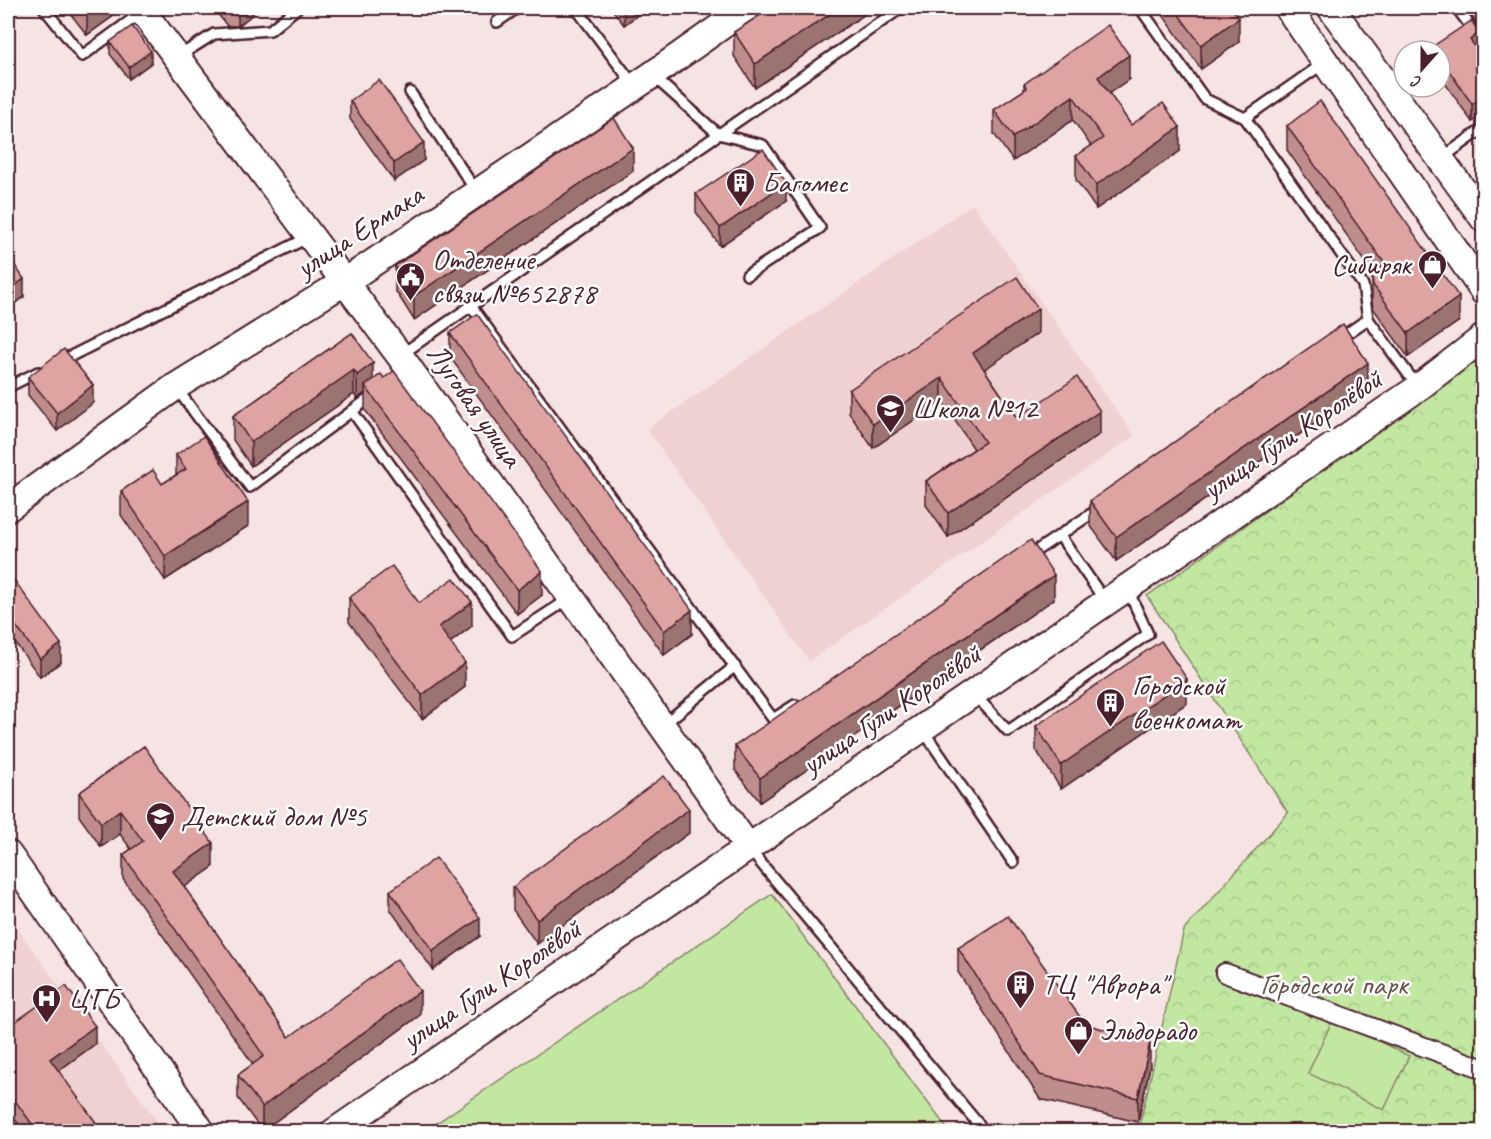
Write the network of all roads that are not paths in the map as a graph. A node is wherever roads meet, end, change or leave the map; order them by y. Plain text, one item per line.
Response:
1 (44, 8) edge
2 (297, 8) edge
3 (517, 8) edge
4 (576, 8) edge
5 (747, 8) edge
6 (901, 8) edge
7 (1140, 8) edge
8 (1288, 8) edge
9 (1331, 8) edge
10 (1457, 8) edge
11 (142, 9) edge
12 (497, 22) dead end
13 (1484, 45) edge
14 (177, 57) junction
15 (1326, 62) junction
16 (643, 81) junction
17 (410, 92) dead end
18 (1245, 118) junction
19 (1484, 129) edge
20 (718, 134) junction
21 (1440, 160) junction
22 (477, 193) junction
23 (1484, 219) edge
24 (310, 236) junction
25 (747, 275) dead end
26 (346, 281) junction
27 (1484, 292) edge
28 (471, 306) junction
29 (1368, 319) junction
30 (1484, 337) edge
31 (1329, 346) edge
32 (54, 364) edge
33 (403, 367) junction
34 (44, 369) edge
35 (8, 380) edge
36 (175, 387) junction
37 (1418, 388) junction
38 (381, 390) edge
39 (352, 411) junction
40 (1108, 502) edge
41 (8, 508) edge
42 (1060, 536) junction
43 (1020, 562) edge
44 (1127, 588) junction
45 (570, 597) junction
46 (1106, 602) junction
47 (735, 666) junction
48 (973, 693) junction
49 (802, 700) edge
50 (661, 726) junction
51 (921, 728) junction
52 (748, 847) junction
53 (8, 854) edge
54 (1013, 862) dead end
55 (1225, 973) dead end
56 (1484, 1069) edge
57 (202, 1131) edge
58 (334, 1131) edge
59 (985, 1131) edge

1 - 11 lane
2 - 14 lane
3 - 12 lane
4 - 16 lane
5 - 16 street, улица Ермака
6 - 20 lane
7 - 18 lane
8 - 15 street
9 - 21 street
10 - 13 lane
11 - 14 street, Луговая улица
14 - 24 street, Луговая улица
15 - 18 lane
15 - 27 street
16 - 20 lane
16 - 22 street, улица Ермака
17 - 22 lane
18 - 29 lane
19 - 21 lane
20 - 25 lane
20 - 28 lane
21 - 23 street
22 - 26 street, улица Ермака
24 - 26 street, Луговая улица
24 - 32 lane
26 - 33 street, Луговая улица
26 - 36 street, улица Ермака
28 - 33 lane
28 - 47 lane
29 - 31 lane
29 - 37 lane
30 - 37 street, улица Гули Королёвой
33 - 45 street, Луговая улица
34 - 35 lane
36 - 39 lane
36 - 41 street, улица Ермака
37 - 44 street, улица Гули Королёвой
38 - 39 lane
39 - 45 lane
40 - 42 lane
42 - 43 lane
42 - 46 lane
44 - 46 street, улица Гули Королёвой
44 - 48 lane
45 - 50 street, Луговая улица
46 - 48 street, улица Гули Королёвой
47 - 49 lane
47 - 50 lane
48 - 51 street, улица Гули Королёвой
50 - 52 street, Луговая улица
51 - 52 street, улица Гули Королёвой
51 - 54 lane
52 - 58 street, улица Гули Королёвой
52 - 59 lane
53 - 57 street
55 - 56 street

